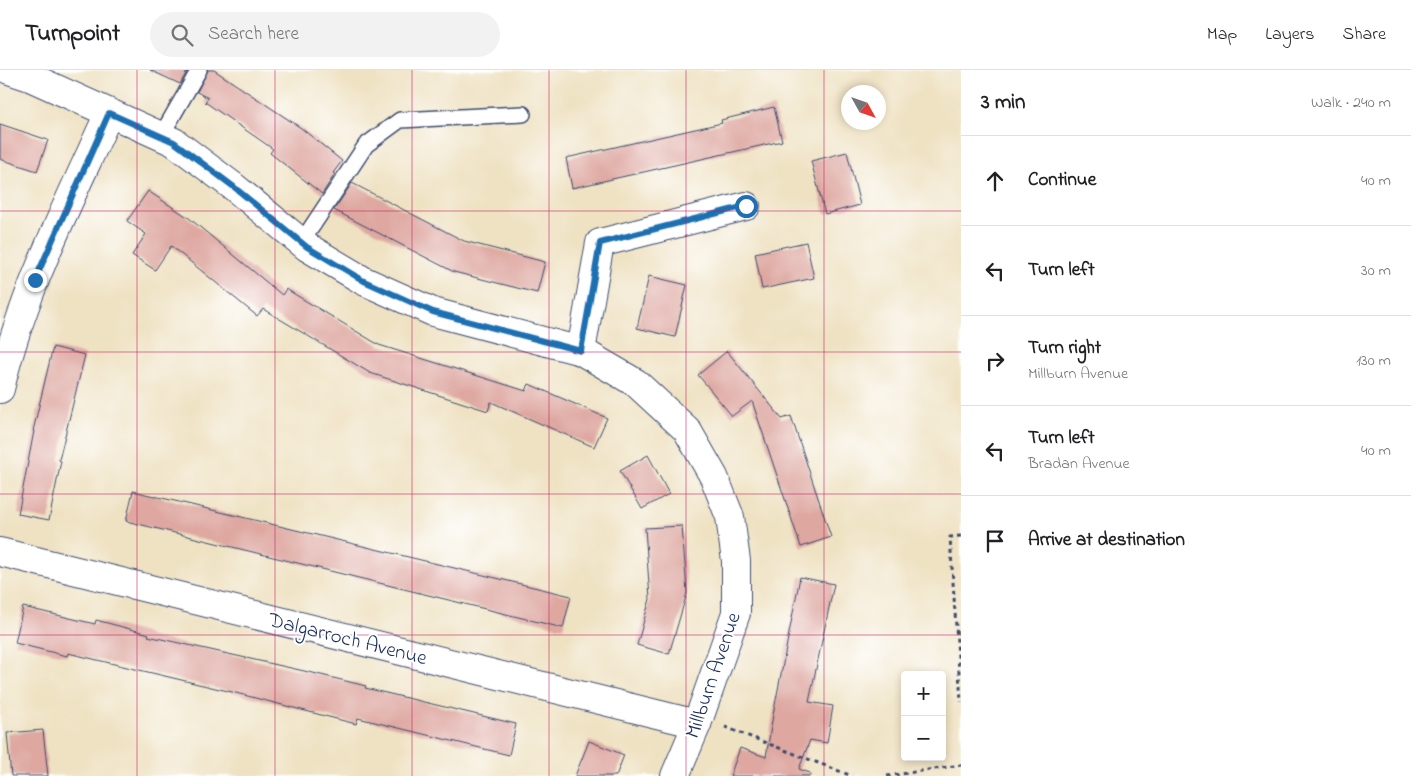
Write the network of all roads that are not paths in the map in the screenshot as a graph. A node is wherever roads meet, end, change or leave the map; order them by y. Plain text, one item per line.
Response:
1 (10, 70) edge
2 (199, 70) edge
3 (109, 113) junction
4 (523, 114) dead end
5 (161, 136) junction
6 (746, 206) dead end
7 (301, 243) junction
8 (581, 351) junction
9 (0, 389) edge
10 (0, 552) edge
11 (698, 720) junction
12 (675, 776) edge

1 - 3 street, Millburn Avenue
2 - 5 lane
3 - 5 street, Millburn Avenue
3 - 9 street
4 - 7 lane
5 - 7 street, Millburn Avenue
6 - 8 street
7 - 8 street, Millburn Avenue
8 - 11 street, Millburn Avenue
10 - 11 street, Dalgarroch Avenue
11 - 12 street, Millburn Avenue

